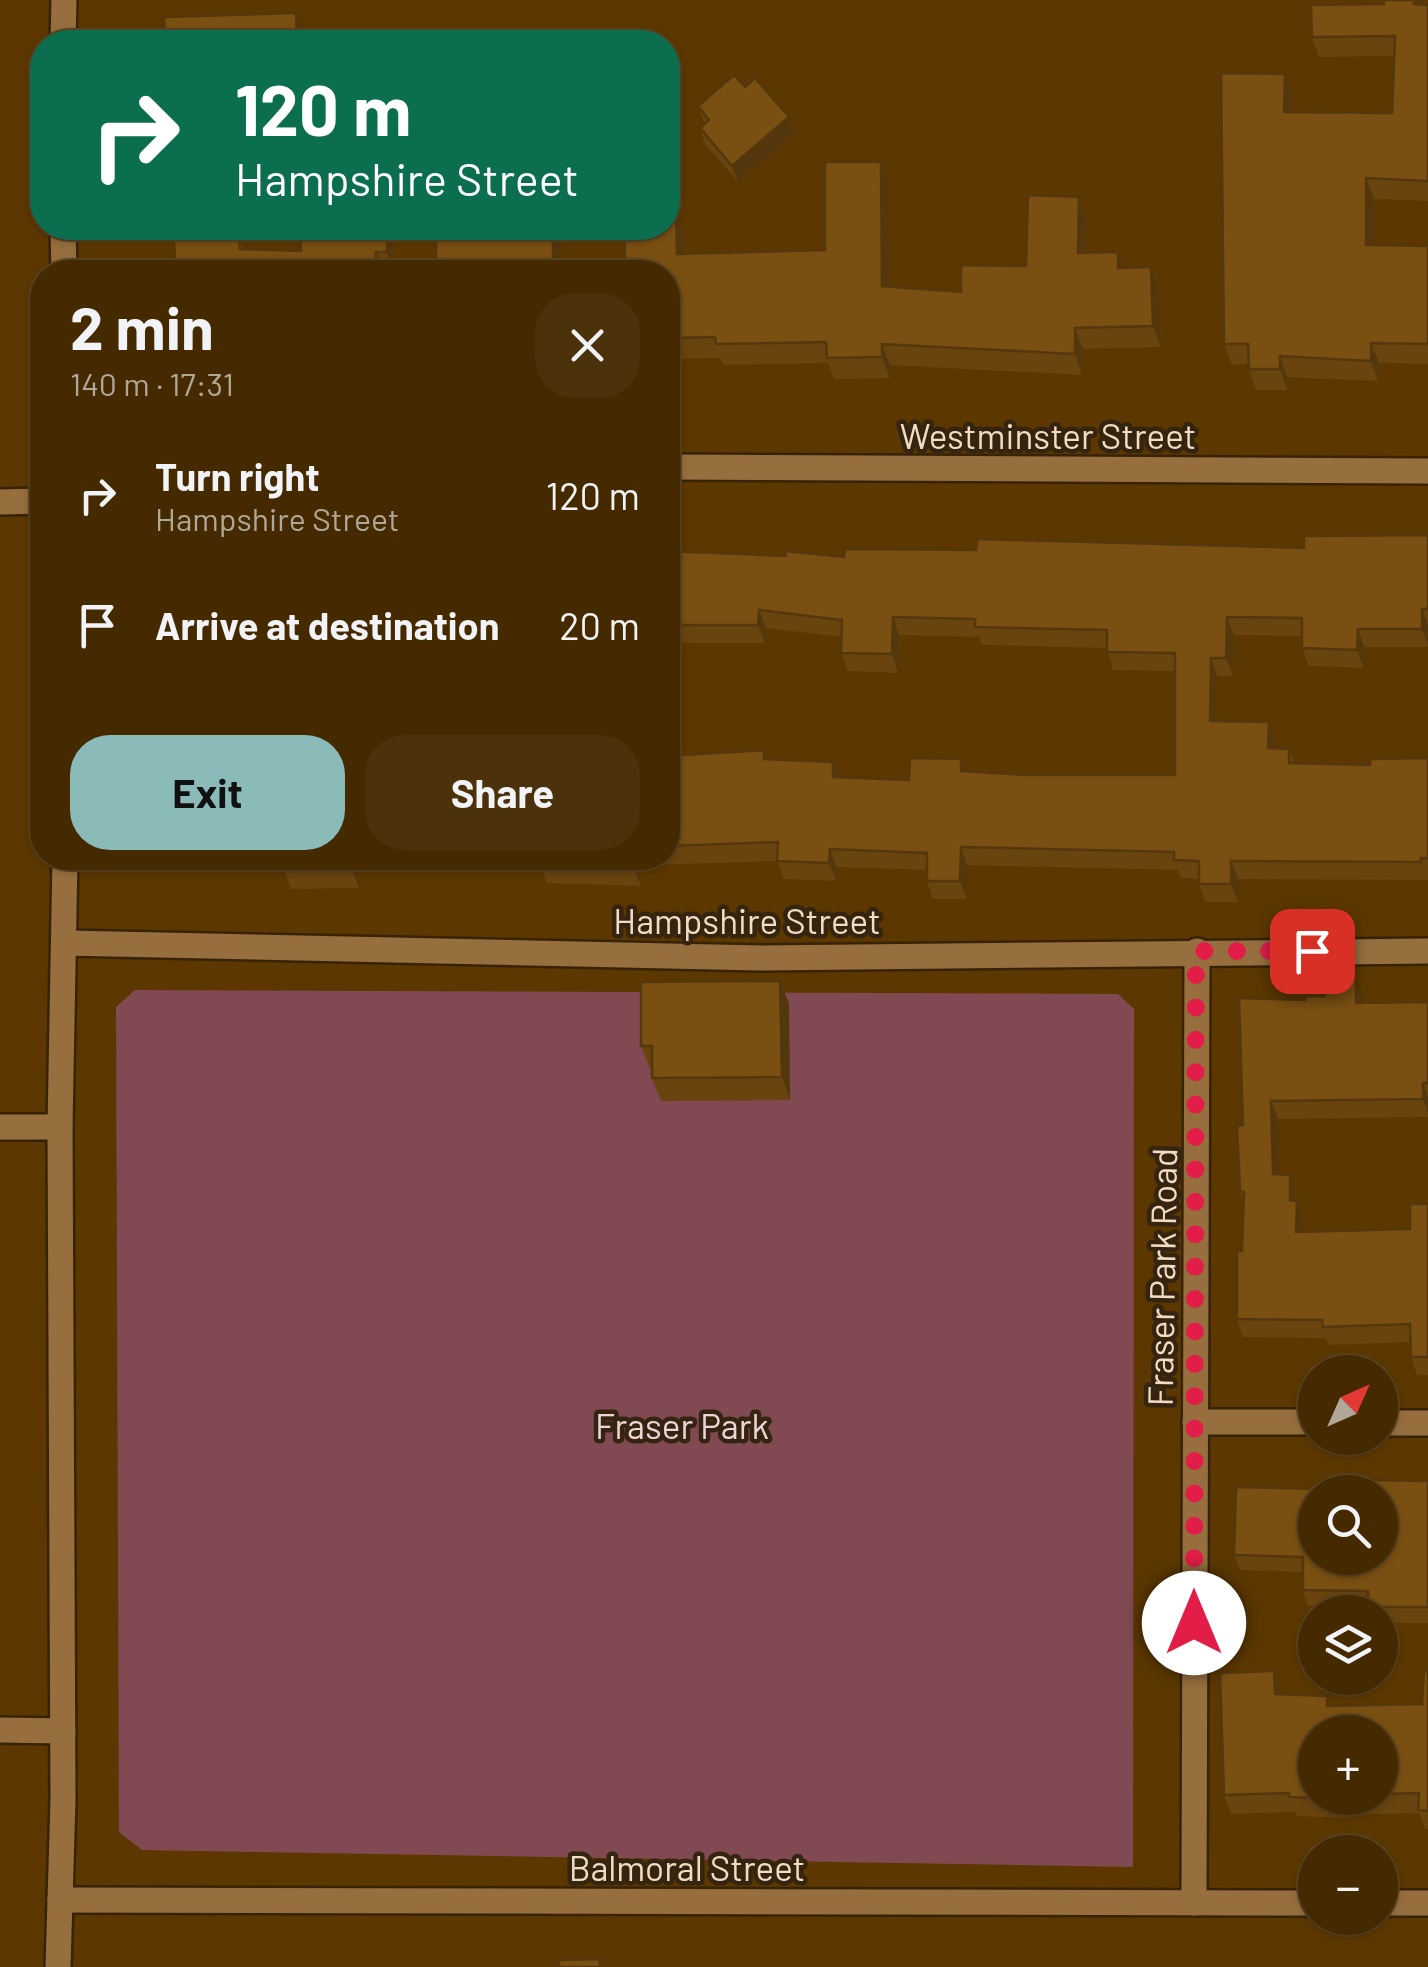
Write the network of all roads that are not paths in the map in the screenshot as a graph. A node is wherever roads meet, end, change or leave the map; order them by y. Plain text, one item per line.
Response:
1 (64, 0) edge
2 (64, 30) edge
3 (680, 467) edge
4 (1428, 471) edge
5 (30, 501) edge
6 (0, 502) edge
7 (65, 870) edge
8 (65, 943) junction
9 (1196, 951) junction
10 (1428, 951) edge
11 (0, 1127) edge
12 (60, 1127) junction
13 (1195, 1422) junction
14 (1298, 1422) edge
15 (1398, 1422) edge
16 (1428, 1423) edge
17 (0, 1730) edge
18 (63, 1731) junction
19 (60, 1900) junction
20 (1194, 1903) junction
21 (1298, 1903) edge
22 (1398, 1903) edge
23 (1428, 1904) edge
24 (58, 1967) edge

1 - 2 street
3 - 4 street, Westminster Street
5 - 6 street
7 - 8 street
8 - 9 street, Hampshire Street
8 - 12 street
9 - 10 street, Hampshire Street
9 - 13 street, Fraser Park Road
11 - 12 street
12 - 18 street
13 - 14 street
13 - 20 street, Fraser Park Road
15 - 16 street
17 - 18 street
18 - 19 street
19 - 20 street, Balmoral Street
19 - 24 street
20 - 21 street, Balmoral Street
22 - 23 street

